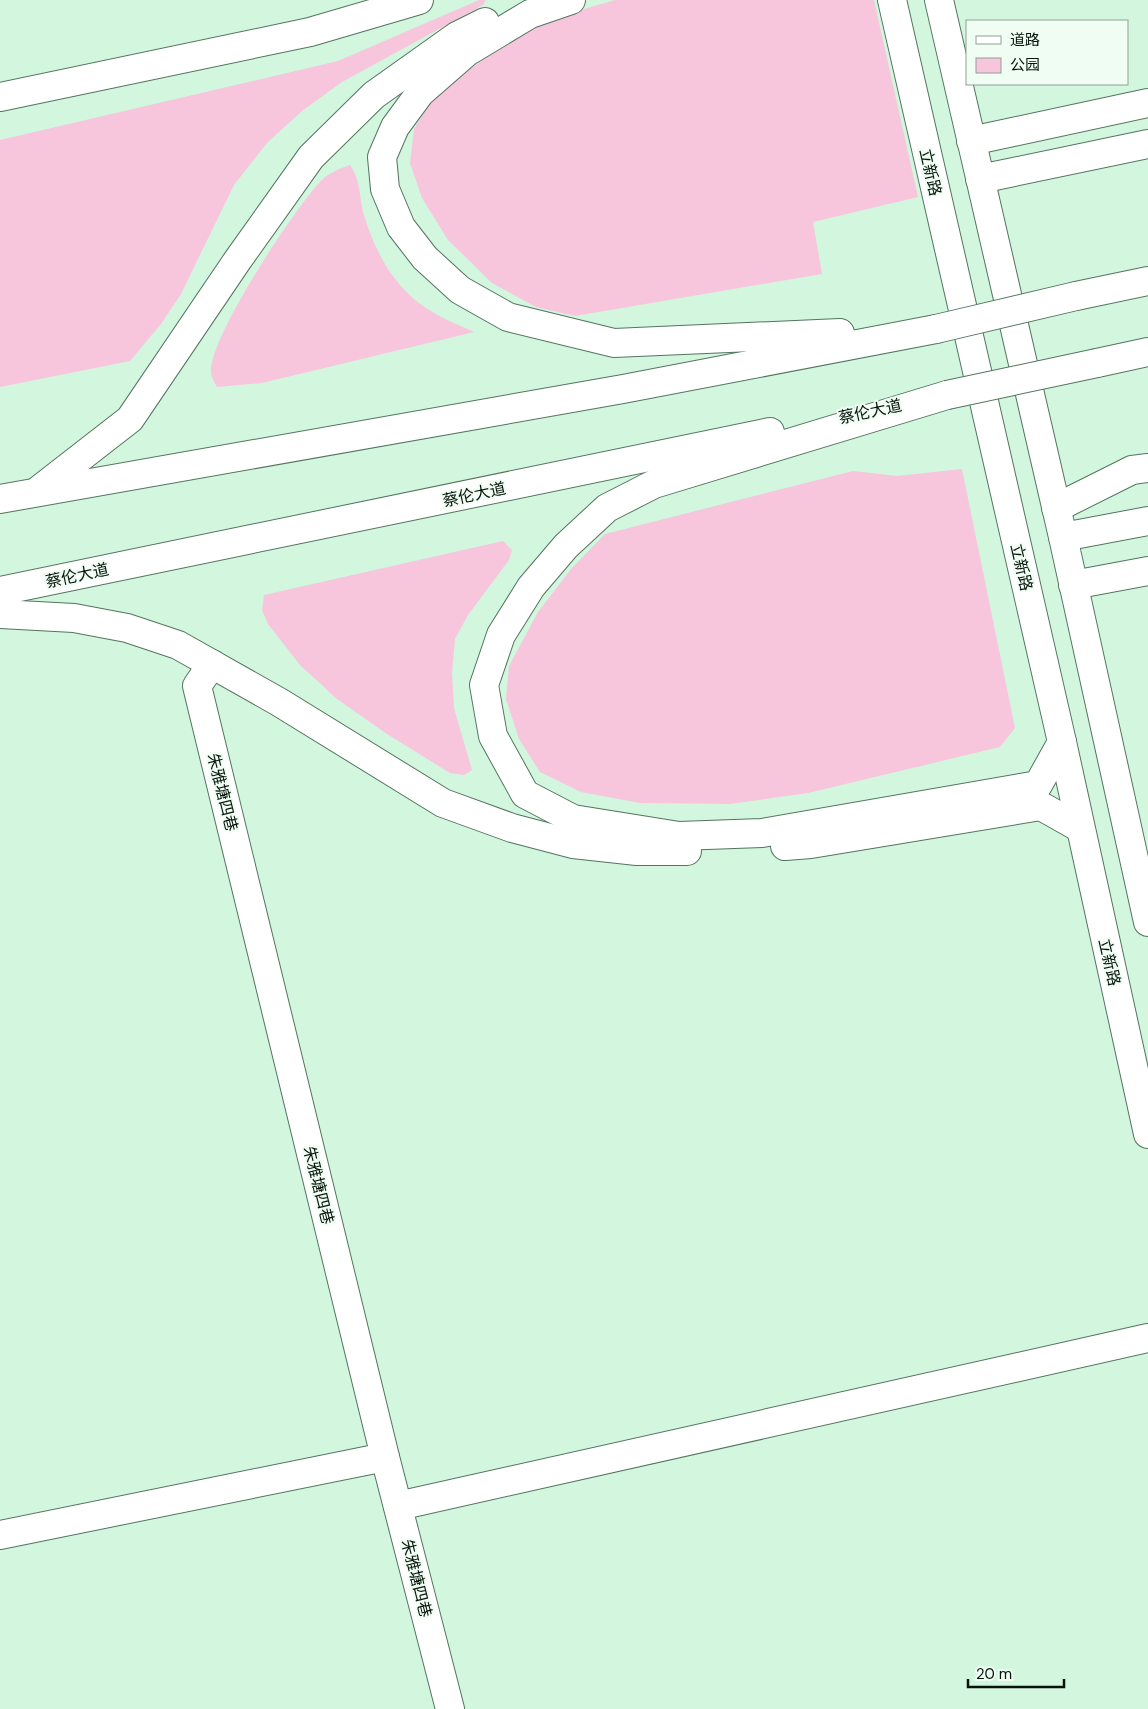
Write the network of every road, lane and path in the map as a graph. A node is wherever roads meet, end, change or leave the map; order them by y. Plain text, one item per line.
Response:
1 (419, 0) edge
2 (532, 0) edge
3 (571, 0) edge
4 (892, 0) edge
5 (939, 0) edge
6 (0, 97) edge
7 (1148, 103) edge
8 (971, 141) junction
9 (1148, 144) edge
10 (980, 179) junction
11 (1148, 281) edge
12 (936, 329) junction
13 (1148, 352) edge
14 (947, 396) junction
15 (1148, 468) edge
16 (37, 492) junction
17 (0, 499) edge
18 (1056, 508) junction
19 (1148, 521) edge
20 (1063, 537) junction
21 (1148, 571) edge
22 (1073, 585) junction
23 (0, 591) edge
24 (0, 614) edge
25 (212, 664) junction
26 (1062, 742) junction
27 (1080, 828) junction
28 (1148, 922) edge
29 (1148, 1134) edge
30 (1148, 1338) edge
31 (385, 1457) junction
32 (398, 1506) junction
33 (0, 1535) edge
34 (450, 1709) edge

1 - 6 main road
2 - 16 main road
3 - 12 main road
4 - 26 main road, 立新路
5 - 8 main road
7 - 8 main road
8 - 10 main road
9 - 10 main road
10 - 18 main road
11 - 12 main road, bridge
12 - 16 main road
13 - 14 main road, bridge
14 - 23 main road, 蔡伦大道
14 - 26 main road
15 - 18 main road
16 - 17 main road
18 - 20 main road
19 - 20 main road
20 - 22 main road
21 - 22 main road
22 - 28 main road
24 - 25 main road
25 - 27 main road
25 - 31 main road, 朱雅塘四巷
26 - 27 main road, 立新路
27 - 29 main road, 立新路
30 - 32 main road
31 - 32 main road, 朱雅塘四巷
31 - 33 main road
32 - 34 main road, 朱雅塘四巷

